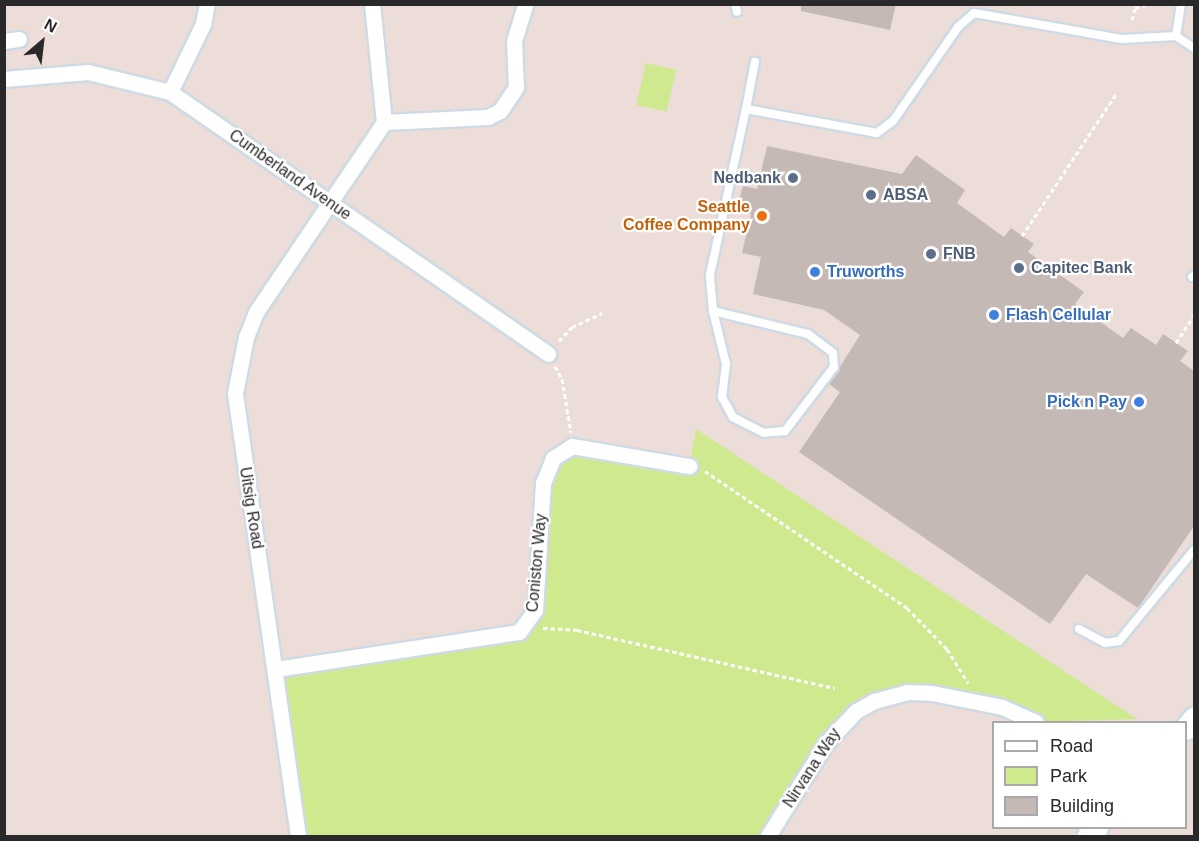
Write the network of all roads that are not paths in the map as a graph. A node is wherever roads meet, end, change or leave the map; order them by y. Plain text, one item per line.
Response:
1 (207, 4) edge
2 (372, 4) edge
3 (525, 4) edge
4 (1181, 4) edge
5 (983, 8) edge
6 (1176, 36) junction
7 (1194, 48) edge
8 (755, 62) dead end
9 (4, 79) edge
10 (170, 92) junction
11 (746, 109) junction
12 (384, 122) junction
13 (330, 202) junction
14 (713, 311) junction
15 (548, 354) road end
16 (689, 466) road end
17 (1194, 550) edge
18 (1079, 629) dead end
19 (276, 669) junction
20 (1031, 721) edge
21 (298, 837) edge
22 (768, 837) edge

1 - 10 street
2 - 12 street
3 - 12 street
4 - 6 lane
5 - 6 lane
5 - 11 lane
6 - 7 lane
8 - 11 lane
9 - 10 street, Cumberland Avenue
10 - 13 street, Cumberland Avenue
11 - 14 lane
12 - 13 street, Uitsig Road
13 - 15 street, Cumberland Avenue
13 - 19 street, Uitsig Road
14 - 14 lane
16 - 19 street, Coniston Way
17 - 18 lane
19 - 21 street, Uitsig Road
20 - 22 street, Nirvana Way

